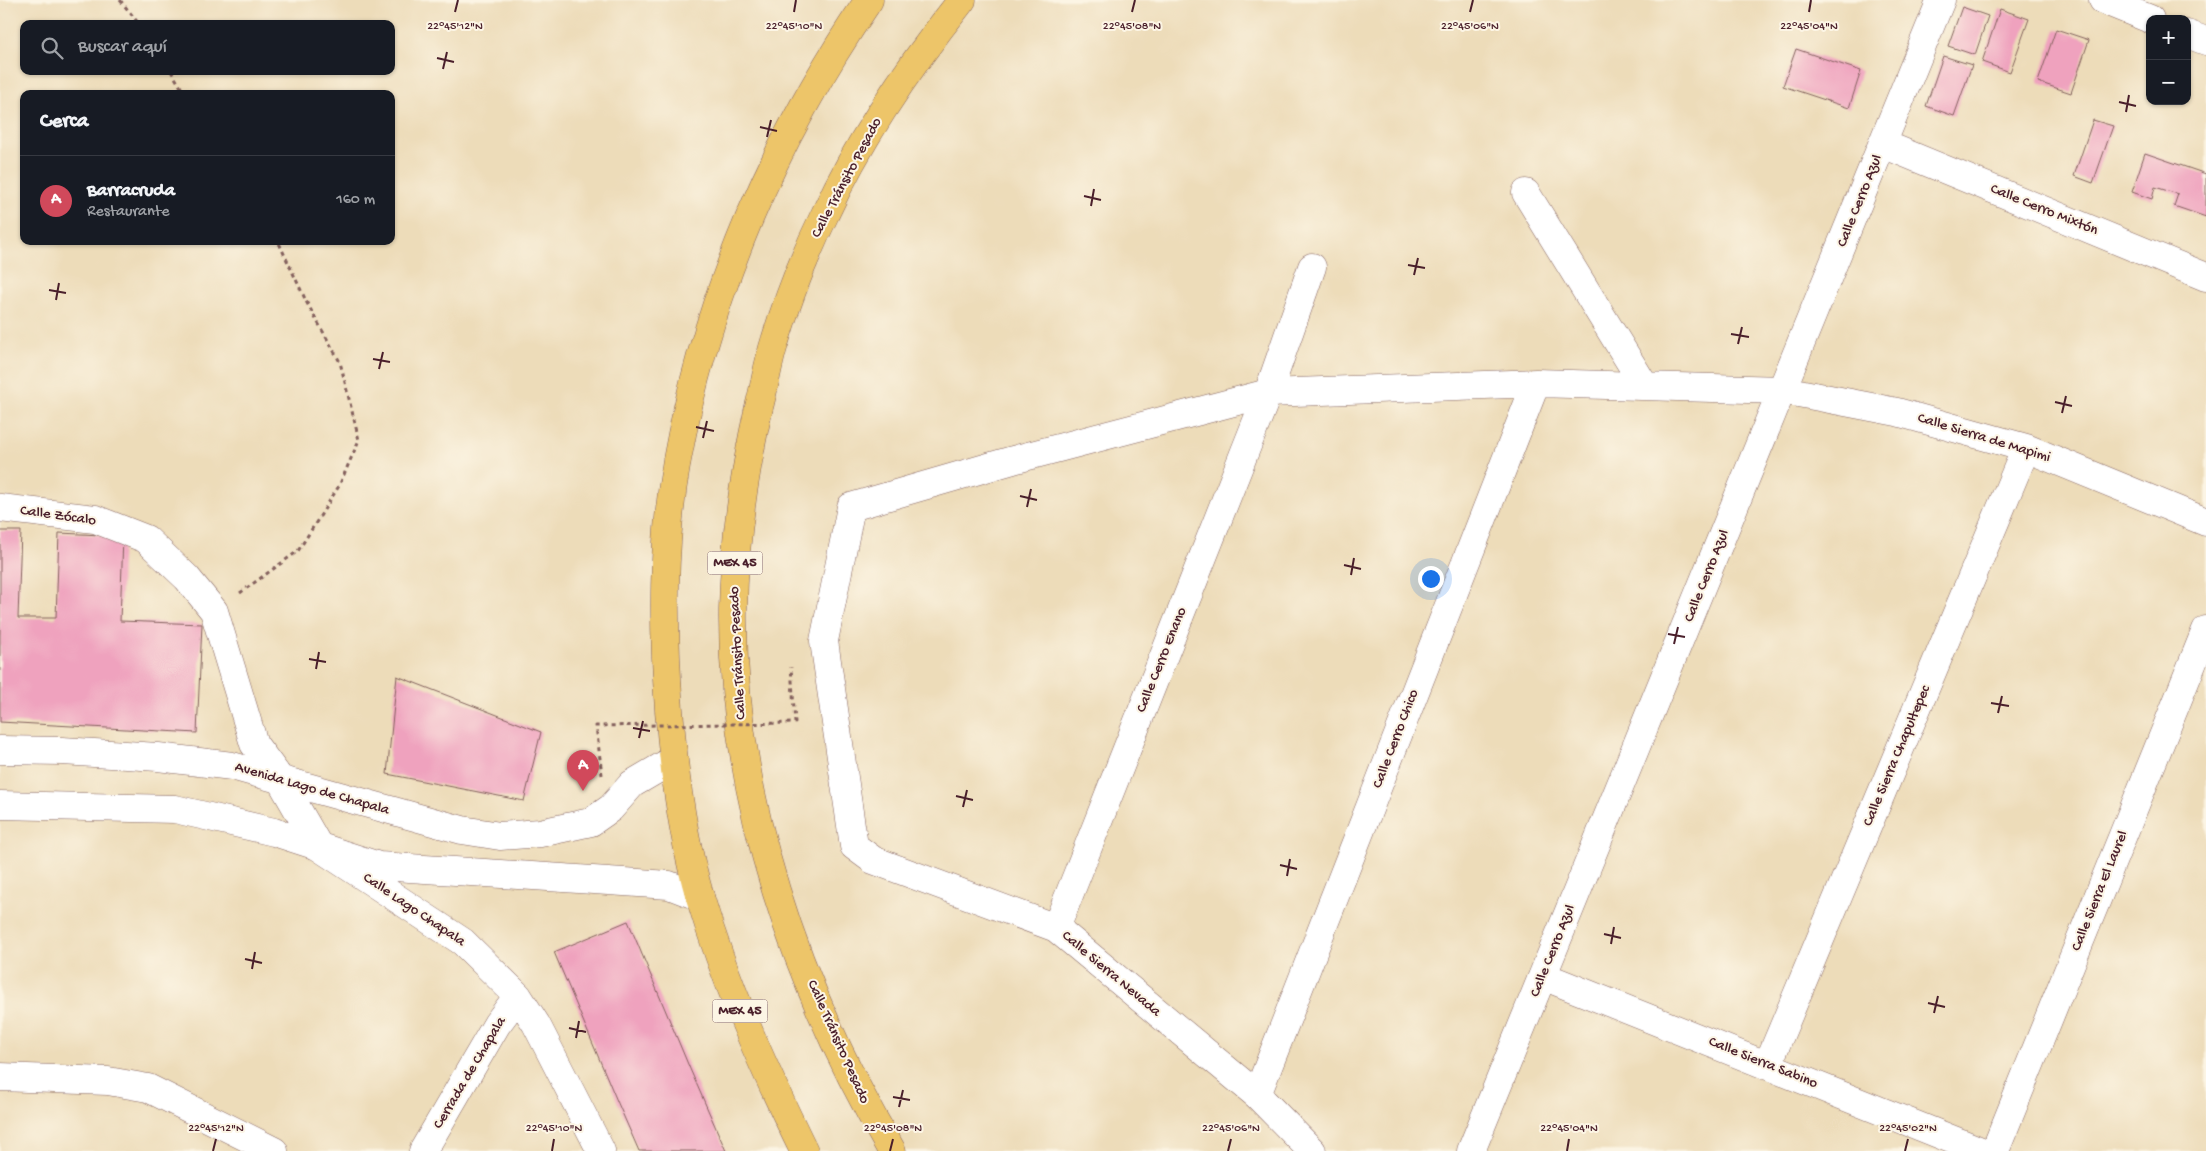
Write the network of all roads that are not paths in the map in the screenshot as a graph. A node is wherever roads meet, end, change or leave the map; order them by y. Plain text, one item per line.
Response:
1 (868, 0) edge
2 (962, 0) edge
3 (1941, 0) edge
4 (2103, 0) edge
5 (2146, 17) edge
6 (2191, 35) edge
7 (2206, 41) edge
8 (1883, 144) junction
9 (1526, 193) dead end
10 (1312, 268) dead end
11 (2206, 277) edge
12 (1536, 383) junction
13 (1644, 385) junction
14 (1783, 390) junction
15 (1268, 392) junction
16 (2026, 448) junction
17 (0, 508) edge
18 (2206, 522) edge
19 (214, 612) joint
20 (2206, 630) edge
21 (0, 750) edge
22 (673, 760) junction
23 (280, 779) junction
24 (0, 805) edge
25 (320, 847) junction
26 (700, 897) junction
27 (1056, 928) junction
28 (1543, 976) junction
29 (518, 996) junction
30 (1768, 1064) junction
31 (0, 1077) edge
32 (1256, 1095) junction
33 (274, 1151) edge
34 (423, 1151) edge
35 (601, 1151) edge
36 (804, 1151) edge
37 (892, 1151) edge
38 (1312, 1151) edge
39 (1471, 1151) edge
40 (1981, 1151) edge
41 (1995, 1151) edge

1 - 22 main road, MEX 45
2 - 37 main road, Calle Tránsito Pesado / MEX 45
3 - 8 street, Calle Cerro Azul
4 - 5 street
6 - 7 street
8 - 11 street, Calle Cerro Mixtón
8 - 14 street, Calle Cerro Azul
9 - 13 street
10 - 15 street, Calle Cerro Enano
12 - 13 street, Calle Sierra de Mapimi
12 - 15 street, Calle Sierra de Mapimi
12 - 32 street, Calle Cerro Chico
13 - 14 street, Calle Sierra de Mapimi
14 - 16 street, Calle Sierra de Mapimi
14 - 28 street, Calle Cerro Azul
15 - 27 street, Calle Cerro Enano
15 - 27 street, Calle Sierra Nevada
16 - 18 street, Calle Sierra de Mapimi
16 - 30 street, Calle Sierra Chapultepec
17 - 19 street, Calle Zócalo
19 - 23 street, Calle Lago Chapala
20 - 41 street, Calle Sierra El Laurel
21 - 23 street, Avenida Lago de Chapala
22 - 23 street, Avenida Lago de Chapala
22 - 26 main road, MEX 45
23 - 25 street, Calle Lago Chapala
24 - 25 street
25 - 26 street
25 - 29 street, Calle Lago Chapala
26 - 36 main road, MEX 45
27 - 32 street, Calle Sierra Nevada
28 - 30 street, Calle Sierra Sabino
28 - 39 street, Calle Cerro Azul
29 - 34 street, Cerrada de Chapala
29 - 35 street, Calle Lago Chapala
30 - 40 street, Calle Sierra Sabino
31 - 33 street
32 - 38 street, Calle Sierra Nevada

